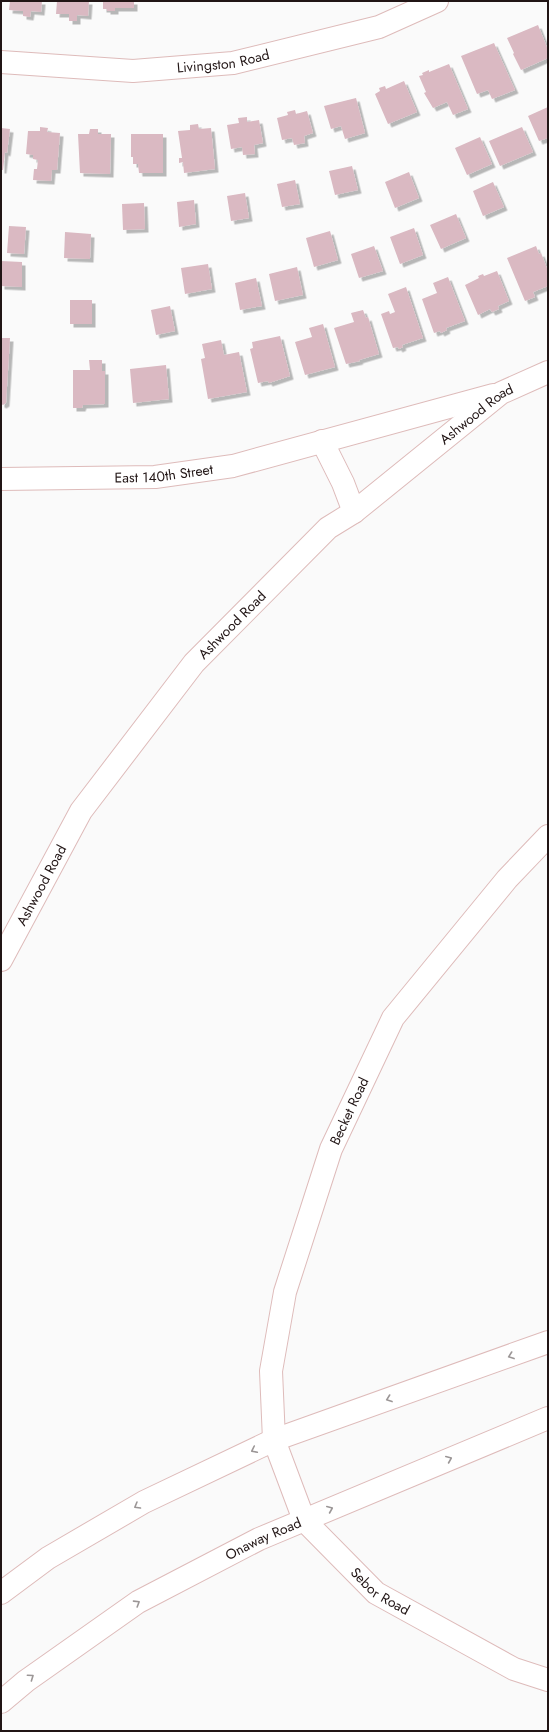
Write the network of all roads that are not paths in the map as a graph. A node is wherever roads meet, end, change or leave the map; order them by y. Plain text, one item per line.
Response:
1 (436, 1) edge
2 (1, 62) edge
3 (548, 372) edge
4 (501, 393) junction
5 (322, 442) junction
6 (1, 479) edge
7 (354, 512) junction
8 (548, 836) edge
9 (1, 960) edge
10 (548, 1342) edge
11 (548, 1418) edge
12 (274, 1440) junction
13 (304, 1520) junction
14 (1, 1593) edge
15 (548, 1680) edge
16 (1, 1702) edge

1 - 2 street, Livingston Road
3 - 4 street, Ashwood Road
4 - 5 street, East 140th Street
4 - 7 street, Ashwood Road
5 - 6 street, East 140th Street
5 - 7 street
7 - 9 street, Ashwood Road
8 - 12 street, Becket Road
10 -> 12 street
13 -> 11 street, Onaway Road
12 - 13 street, Sebor Road
12 -> 14 street
13 - 15 street, Sebor Road
16 -> 13 street, Onaway Road

